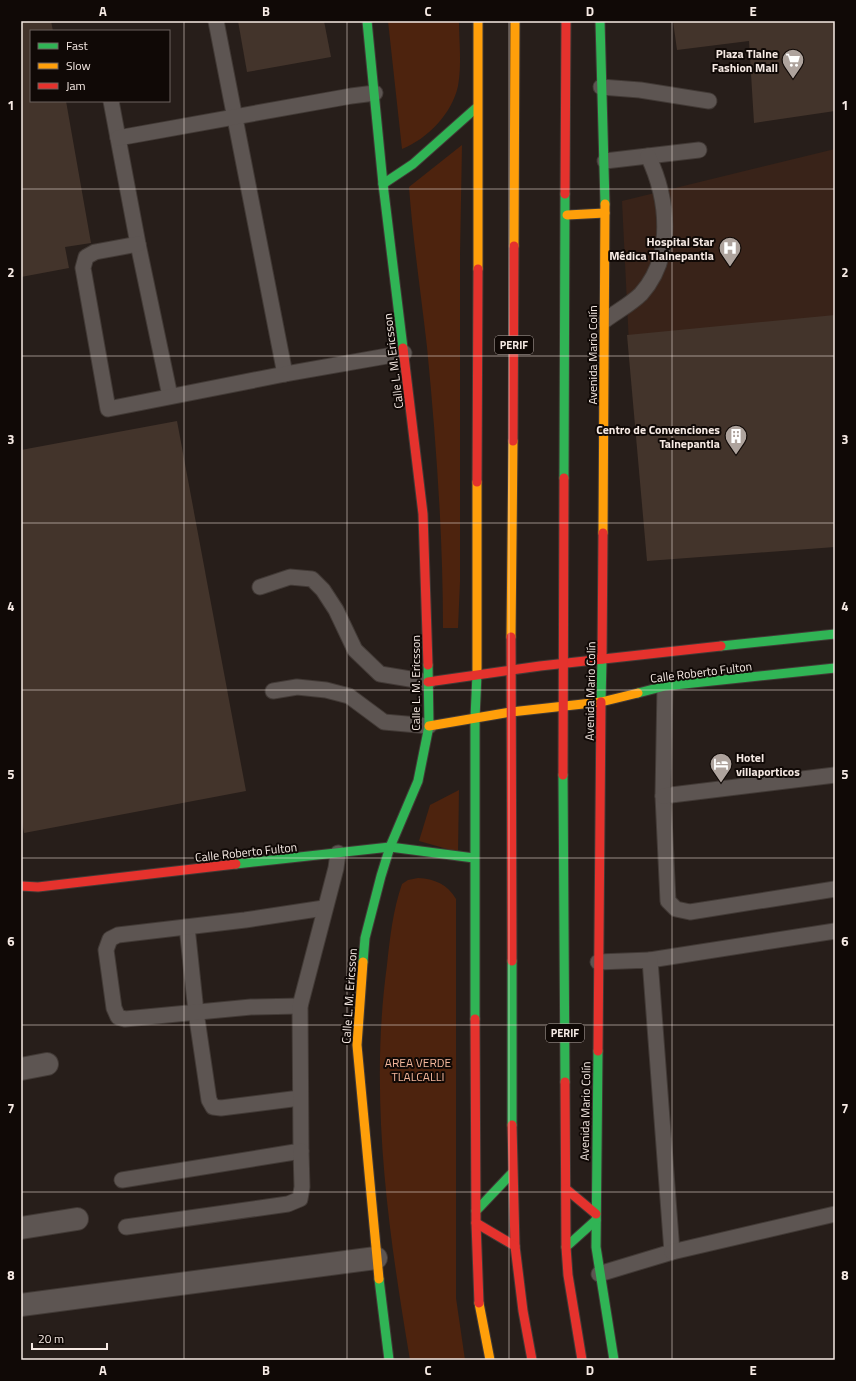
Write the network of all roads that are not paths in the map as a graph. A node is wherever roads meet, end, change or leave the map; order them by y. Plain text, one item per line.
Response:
1 (216, 21) edge
2 (367, 21) edge
3 (478, 21) edge
4 (515, 21) edge
5 (566, 21) edge
6 (600, 21) edge
7 (601, 87) junction
8 (375, 93) junction
9 (709, 101) dead end
10 (111, 102) edge
11 (476, 108) junction
12 (234, 117) junction
13 (118, 138) junction
14 (699, 150) dead end
15 (648, 156) junction
16 (605, 161) junction
17 (383, 184) junction
18 (604, 213) junction
19 (567, 215) junction
20 (138, 244) junction
21 (604, 321) junction
22 (404, 353) junction
23 (285, 374) junction
24 (170, 396) junction
25 (260, 587) dead end
26 (835, 634) edge
27 (602, 659) junction
28 (564, 663) junction
29 (835, 668) edge
30 (512, 669) junction
31 (477, 674) junction
32 (428, 682) junction
33 (665, 686) junction
34 (273, 691) dead end
35 (602, 702) junction
36 (563, 705) junction
37 (511, 712) junction
38 (476, 718) junction
39 (428, 726) junction
40 (835, 775) edge
41 (662, 796) junction
42 (390, 847) junction
43 (338, 854) junction
44 (474, 858) junction
45 (21, 886) edge
46 (835, 889) edge
47 (324, 908) junction
48 (187, 926) junction
49 (835, 931) edge
50 (650, 960) junction
51 (598, 962) junction
52 (300, 1006) junction
53 (196, 1012) junction
54 (47, 1064) dead end
55 (21, 1069) edge
56 (300, 1098) junction
57 (301, 1151) junction
58 (512, 1173) junction
59 (122, 1180) dead end
60 (566, 1189) junction
61 (476, 1211) junction
62 (835, 1214) edge
63 (596, 1217) junction
64 (77, 1219) dead end
65 (476, 1223) junction
66 (126, 1227) dead end
67 (21, 1228) edge
68 (515, 1246) junction
69 (566, 1247) junction
70 (672, 1252) junction
71 (376, 1258) junction
72 (599, 1274) junction
73 (21, 1305) edge
74 (389, 1360) edge
75 (490, 1360) edge
76 (532, 1360) edge
77 (582, 1360) edge
78 (614, 1360) edge

1 - 12 lane
2 - 8 main road, Calle L. M. Ericsson
3 - 11 main road
4 - 30 main road, PERIF
5 - 19 main road, Avenida Mario Colín / PERIF
6 - 7 main road, Avenida Mario Colín
7 - 9 lane
7 - 16 main road, Avenida Mario Colín
8 - 12 lane
8 - 17 main road, Calle L. M. Ericsson
10 - 13 lane
11 - 17 main road
11 - 31 main road
12 - 13 lane
12 - 23 lane
13 - 20 lane
14 - 15 lane
15 - 16 lane
15 - 21 lane
16 - 18 main road, Avenida Mario Colín
17 - 22 main road, Calle L. M. Ericsson
18 - 19 main road
18 - 21 main road, Avenida Mario Colín
19 - 28 main road, Avenida Mario Colín / PERIF
20 - 24 lane
20 - 24 lane
21 - 27 main road, Avenida Mario Colín
22 - 23 lane
22 - 32 main road, Calle L. M. Ericsson
23 - 24 lane
25 - 32 lane
26 - 27 main road, Calle Roberto Fulton
27 - 28 main road, Calle Roberto Fulton
27 - 35 main road, Avenida Mario Colín
28 - 30 main road, Calle Roberto Fulton
28 - 36 main road, Avenida Mario Colín / PERIF
29 - 33 main road, Calle Roberto Fulton
30 - 31 main road, Calle Roberto Fulton
30 - 37 main road, PERIF
31 - 32 main road, Calle Roberto Fulton
31 - 38 main road
32 - 39 main road, Calle L. M. Ericsson
33 - 35 main road, Calle Roberto Fulton
33 - 41 lane
34 - 39 lane
35 - 36 main road, Calle Roberto Fulton
35 - 51 main road, Avenida Mario Colín
36 - 37 main road, Calle Roberto Fulton
36 - 60 main road, Avenida Mario Colín / PERIF
37 - 38 main road, Calle Roberto Fulton
37 - 58 main road, PERIF
38 - 39 main road, Calle Roberto Fulton
38 - 44 main road
39 - 42 main road, Calle L. M. Ericsson
40 - 41 lane
41 - 46 lane
42 - 43 main road, Calle Roberto Fulton
42 - 44 main road, Calle Roberto Fulton
42 - 71 main road, Calle L. M. Ericsson
43 - 45 main road, Calle Roberto Fulton
43 - 47 lane
44 - 61 main road
47 - 48 lane
47 - 52 lane
48 - 53 lane
48 - 53 lane
49 - 50 lane
50 - 51 lane
50 - 70 lane
51 - 63 main road, Avenida Mario Colín
52 - 53 lane
52 - 56 lane
53 - 56 lane
54 - 55 street
56 - 57 lane
57 - 59 lane
57 - 66 lane
58 - 61 main road
58 - 68 main road, PERIF
60 - 63 main road
60 - 69 main road, Avenida Mario Colín / PERIF
61 - 65 main road
62 - 70 lane
63 - 69 main road
63 - 72 main road, Avenida Mario Colín
64 - 67 street
65 - 68 main road
65 - 75 main road
68 - 76 main road, PERIF
69 - 77 main road, Avenida Mario Colín / PERIF
70 - 72 lane
71 - 73 street
71 - 74 main road, Calle L. M. Ericsson
72 - 78 main road, Avenida Mario Colín

